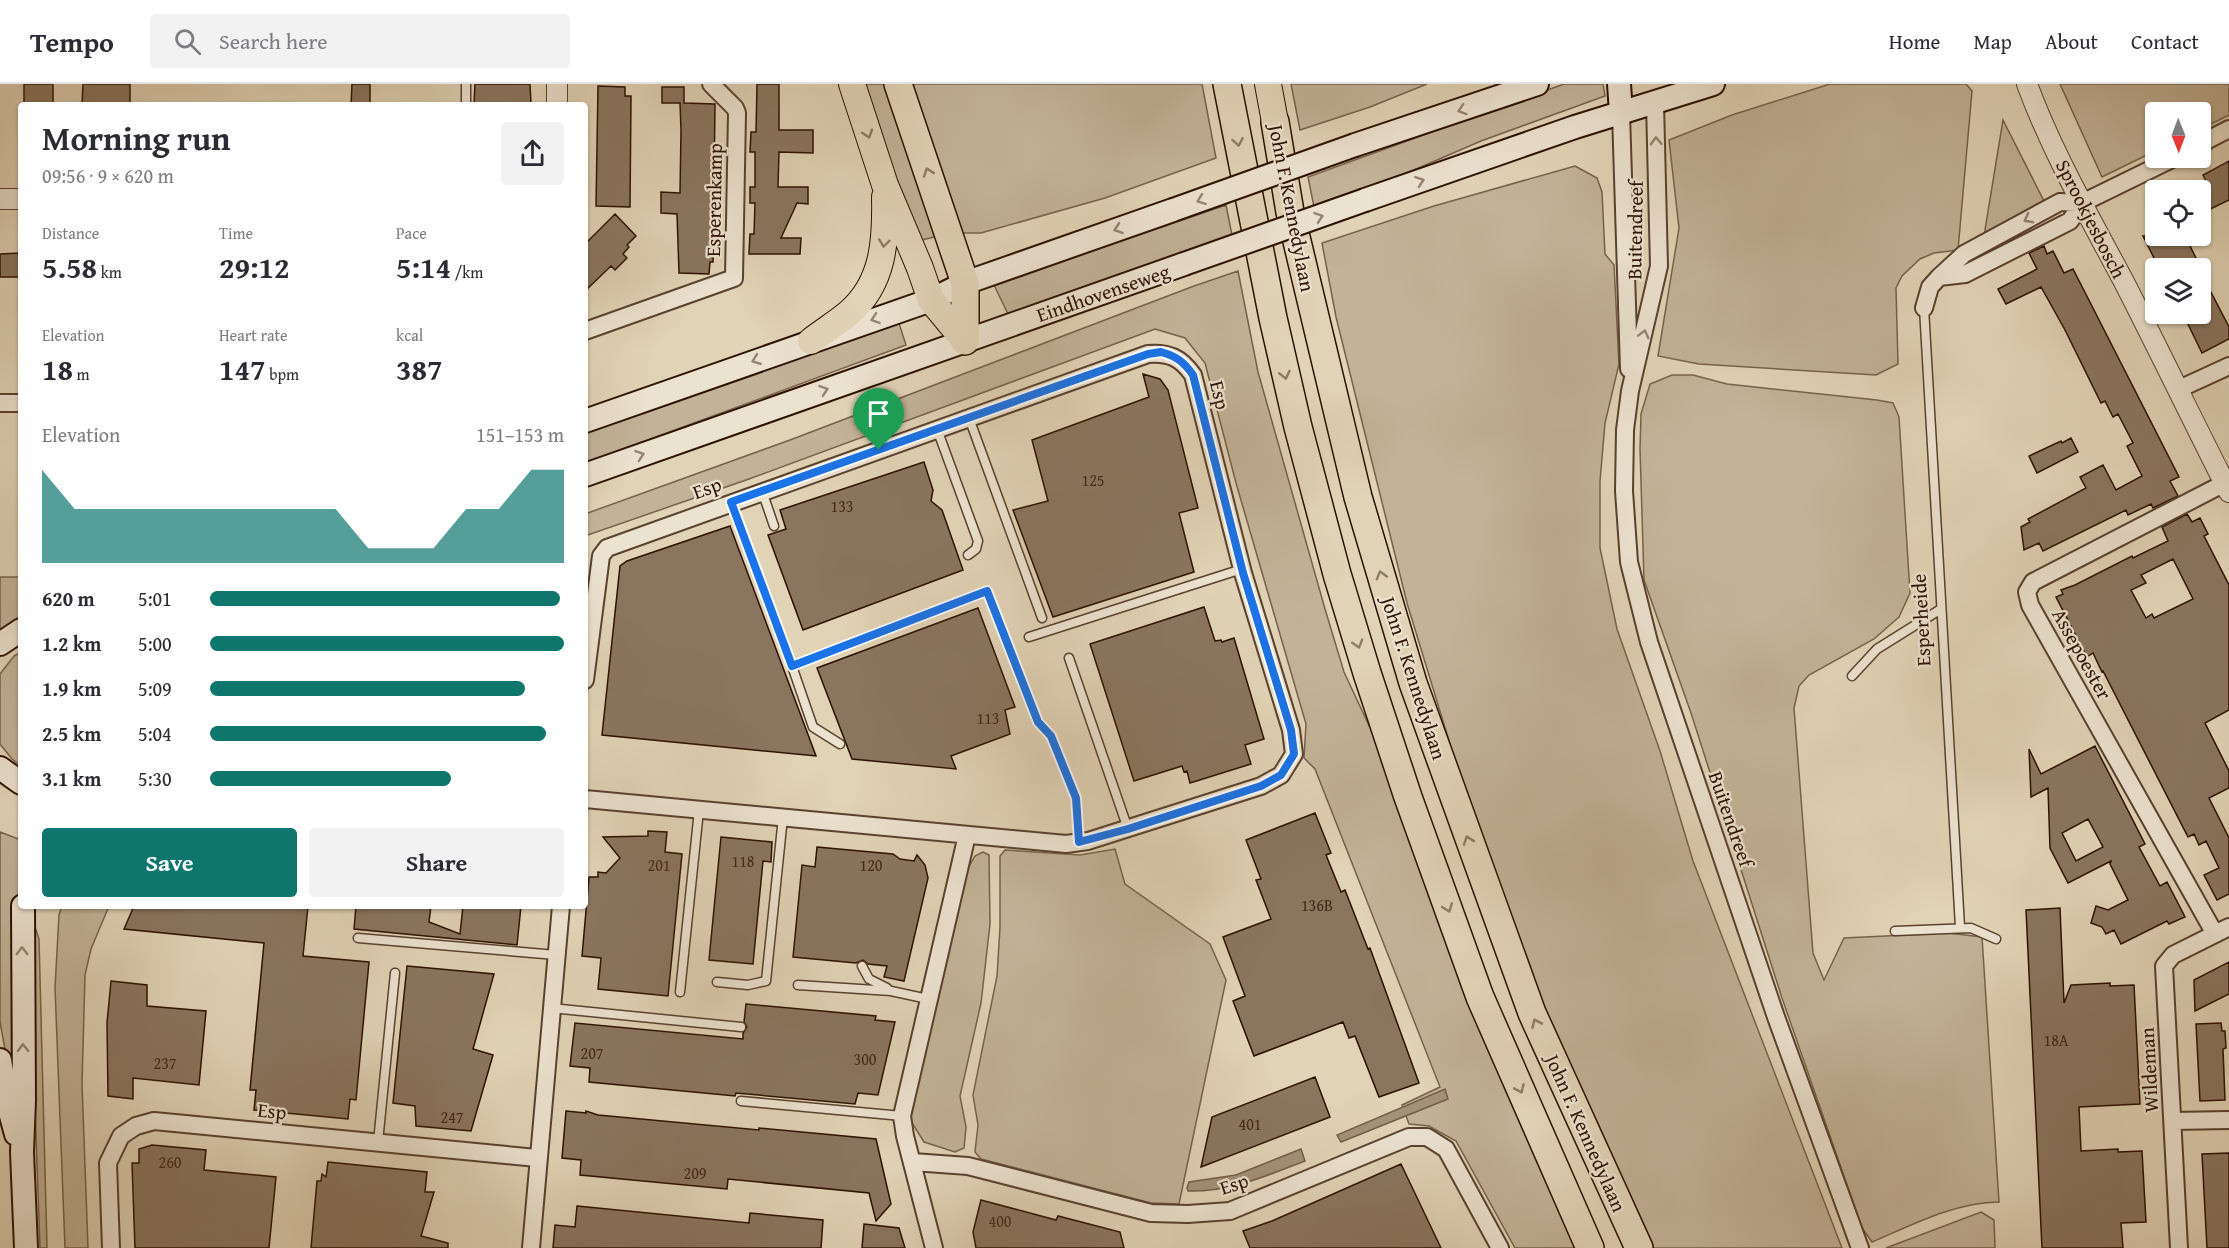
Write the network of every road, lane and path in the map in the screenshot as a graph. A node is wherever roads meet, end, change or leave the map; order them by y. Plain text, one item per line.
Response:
1 (466, 84) edge
2 (557, 84) edge
3 (711, 84) edge
4 (852, 84) edge
5 (898, 84) edge
6 (1227, 84) edge
7 (1268, 84) edge
8 (1537, 84) edge
9 (1619, 84) edge
10 (1713, 84) edge
11 (2020, 84) edge
12 (2027, 84) edge
13 (1655, 94) edge
14 (466, 102) edge
15 (557, 102) edge
16 (2035, 106) junction
17 (1621, 113) junction
18 (1275, 122) joint
19 (2229, 129) edge
20 (2211, 138) edge
21 (2154, 168) edge
22 (885, 184) junction
23 (18, 199) edge
24 (0, 200) edge
25 (2082, 203) junction
26 (965, 283) junction
27 (931, 300) junction
28 (1924, 308) joint
29 (588, 330) edge
30 (811, 341) junction
31 (965, 341) junction
32 (2229, 366) edge
33 (2179, 389) junction
34 (1630, 391) junction
35 (0, 403) edge
36 (18, 403) edge
37 (969, 418) junction
38 (588, 420) edge
39 (938, 429) junction
40 (588, 474) edge
41 (2227, 487) edge
42 (762, 491) junction
43 (731, 502) junction
44 (774, 526) dead end
45 (968, 555) dead end
46 (1242, 569) junction
47 (1941, 609) junction
48 (1042, 618) dead end
49 (1029, 637) dead end
50 (588, 657) edge
51 (1069, 657) dead end
52 (792, 666) junction
53 (1852, 676) dead end
54 (840, 744) dead end
55 (588, 799) edge
56 (699, 810) junction
57 (783, 817) junction
58 (1128, 829) junction
59 (967, 835) junction
60 (1079, 842) junction
61 (23, 909) edge
62 (561, 909) edge
63 (1960, 927) junction
64 (2222, 930) edge
65 (1895, 932) dead end
66 (358, 939) dead end
67 (1996, 939) dead end
68 (556, 956) junction
69 (862, 966) dead end
70 (395, 973) dead end
71 (717, 982) dead end
72 (798, 985) dead end
73 (891, 990) junction
74 (680, 992) dead end
75 (928, 999) junction
76 (551, 1008) junction
77 (741, 1027) dead end
78 (0, 1060) edge
79 (741, 1101) dead end
80 (902, 1116) junction
81 (2229, 1120) edge
82 (2173, 1121) junction
83 (378, 1142) junction
84 (22, 1152) junction
85 (537, 1158) junction
86 (913, 1162) junction
87 (26, 1248) edge
88 (111, 1248) edge
89 (531, 1248) edge
90 (934, 1248) edge
91 (1500, 1248) edge
92 (1590, 1248) edge
93 (1639, 1248) edge
94 (1860, 1248) edge
95 (2179, 1248) edge

1 - 14 lane
2 - 15 street
3 - 29 street, Esperenkamp
4 -> 22 main road
26 -> 5 highway
6 -> 92 highway, John F. Kennedylaan
7 - 18 main road, John F. Kennedylaan
8 -> 26 main road, bridge
9 - 17 main road
10 - 13 main road, Eindhovenseweg
11 - 16 street, Sprookjesbosch
12 - 16 street, Sprookjesbosch
13 - 17 main road, Eindhovenseweg
34 -> 13 street, Buitendreef
16 - 25 street, Sprookjesbosch
31 -> 17 main road, Eindhovenseweg, bridge
17 - 34 street, Buitendreef
93 -> 18 highway, John F. Kennedylaan
19 - 20 street
21 - 25 street
22 - 27 main road
22 -> 30 main road
23 - 24 street
25 - 28 street, Esperheide
25 - 33 street, Sprookjesbosch
26 - 27 main road
26 - 31 highway
27 -> 30 main road
27 - 31 main road
28 - 47 lane, Esperheide
30 -> 38 main road
40 -> 31 main road, Eindhovenseweg
32 - 33 street
33 - 41 street, Sprookjesbosch
34 - 94 street, Buitendreef
35 - 36 street
37 - 39 street, Esp
37 - 46 street, Esp
37 - 48 lane
39 - 42 street, Esp
39 - 45 lane
41 - 64 street, Assepoester
42 - 43 street, Esp
42 - 44 lane
43 - 50 street, Esp
43 - 52 lane
46 - 49 lane
46 - 58 street, Esp
47 - 53 lane
47 - 63 lane, Esperheide
51 - 58 lane
52 - 54 lane
52 - 60 lane
55 - 56 street, Esp
56 - 57 street, Esp
56 - 74 lane
57 - 59 street, Esp
57 - 71 lane
58 - 60 street, Esp
59 - 60 street, Esp
59 - 75 street
84 -> 61 main road
62 - 68 street
63 - 65 lane
63 - 67 lane
64 - 82 street, Wildeman
66 - 68 lane
68 - 76 street
69 - 73 lane
70 - 83 lane
72 - 73 lane
73 - 75 lane
75 - 80 street
76 - 77 lane
76 - 85 street
78 - 84 main road
79 - 80 lane
80 - 86 street
81 - 82 street
82 - 95 street, Wildeman
83 - 85 street, Esp
83 - 88 street, Esp
84 - 87 main road
85 - 89 street
86 - 90 street
86 - 91 street, Esp

